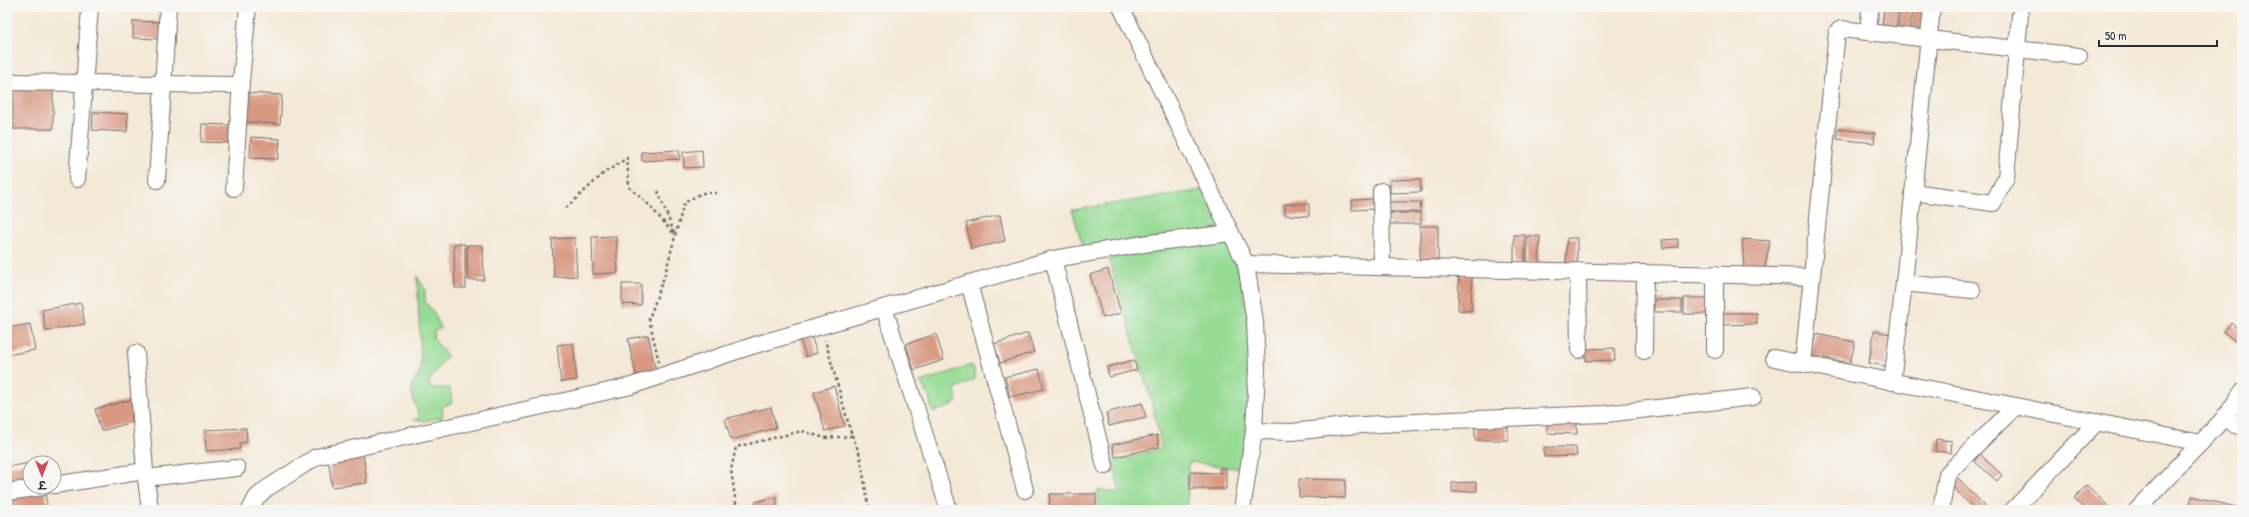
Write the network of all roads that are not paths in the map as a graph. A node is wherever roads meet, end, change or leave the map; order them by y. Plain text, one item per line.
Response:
1 (90, 7) edge
2 (168, 7) edge
3 (248, 7) edge
4 (1121, 7) edge
5 (1932, 7) edge
6 (1870, 11) dead end
7 (2020, 14) dead end
8 (1868, 32) junction
9 (1928, 39) junction
10 (2017, 49) junction
11 (2079, 56) dead end
12 (241, 81) junction
13 (7, 82) edge
14 (84, 83) junction
15 (164, 84) junction
16 (76, 179) dead end
17 (157, 180) dead end
18 (234, 188) dead end
19 (1381, 191) dead end
20 (1913, 192) junction
21 (1231, 233) junction
22 (1053, 259) junction
23 (1246, 264) junction
24 (1382, 267) junction
25 (1578, 271) junction
26 (1645, 273) junction
27 (1715, 274) junction
28 (1814, 277) junction
29 (969, 283) junction
30 (1904, 283) junction
31 (1972, 290) dead end
32 (884, 308) junction
33 (1579, 350) dead end
34 (1715, 350) dead end
35 (1644, 351) dead end
36 (136, 353) dead end
37 (1774, 358) dead end
38 (1803, 364) junction
39 (1892, 382) junction
40 (2242, 392) edge
41 (1753, 397) dead end
42 (2016, 406) junction
43 (2226, 416) junction
44 (2097, 422) junction
45 (2242, 426) edge
46 (1254, 431) junction
47 (2201, 443) junction
48 (1105, 466) dead end
49 (237, 468) dead end
50 (146, 475) junction
51 (62, 484) edge
52 (22, 490) edge
53 (1025, 490) dead end
54 (7, 492) edge
55 (150, 510) edge
56 (250, 510) edge
57 (949, 510) edge
58 (1242, 510) edge
59 (1941, 510) edge
60 (2013, 510) edge
61 (2137, 510) edge

1 - 14 street
2 - 15 street
3 - 12 street
4 - 21 street
5 - 9 street
6 - 8 street
7 - 10 street
8 - 9 street
8 - 28 street
9 - 10 street
9 - 20 street
10 - 11 street
10 - 20 street
12 - 15 street
12 - 18 street
13 - 14 street
14 - 15 street
14 - 16 street
15 - 17 street
19 - 24 street
20 - 30 street
21 - 22 street
21 - 23 street
22 - 29 street
22 - 48 street
23 - 24 street
23 - 46 street
24 - 25 street
25 - 26 street
25 - 33 street
26 - 27 street
26 - 35 street
27 - 28 street
27 - 34 street
28 - 38 street
29 - 32 street
29 - 53 street
30 - 31 street
30 - 39 street
32 - 56 street
32 - 57 street
36 - 50 street
37 - 38 street
38 - 39 street
39 - 42 street
40 - 43 street
41 - 46 street
42 - 44 street
42 - 59 street
43 - 45 street
43 - 47 street
44 - 47 street
44 - 60 street
46 - 58 street
47 - 61 street
49 - 50 street
50 - 51 street
50 - 55 street
52 - 54 street

